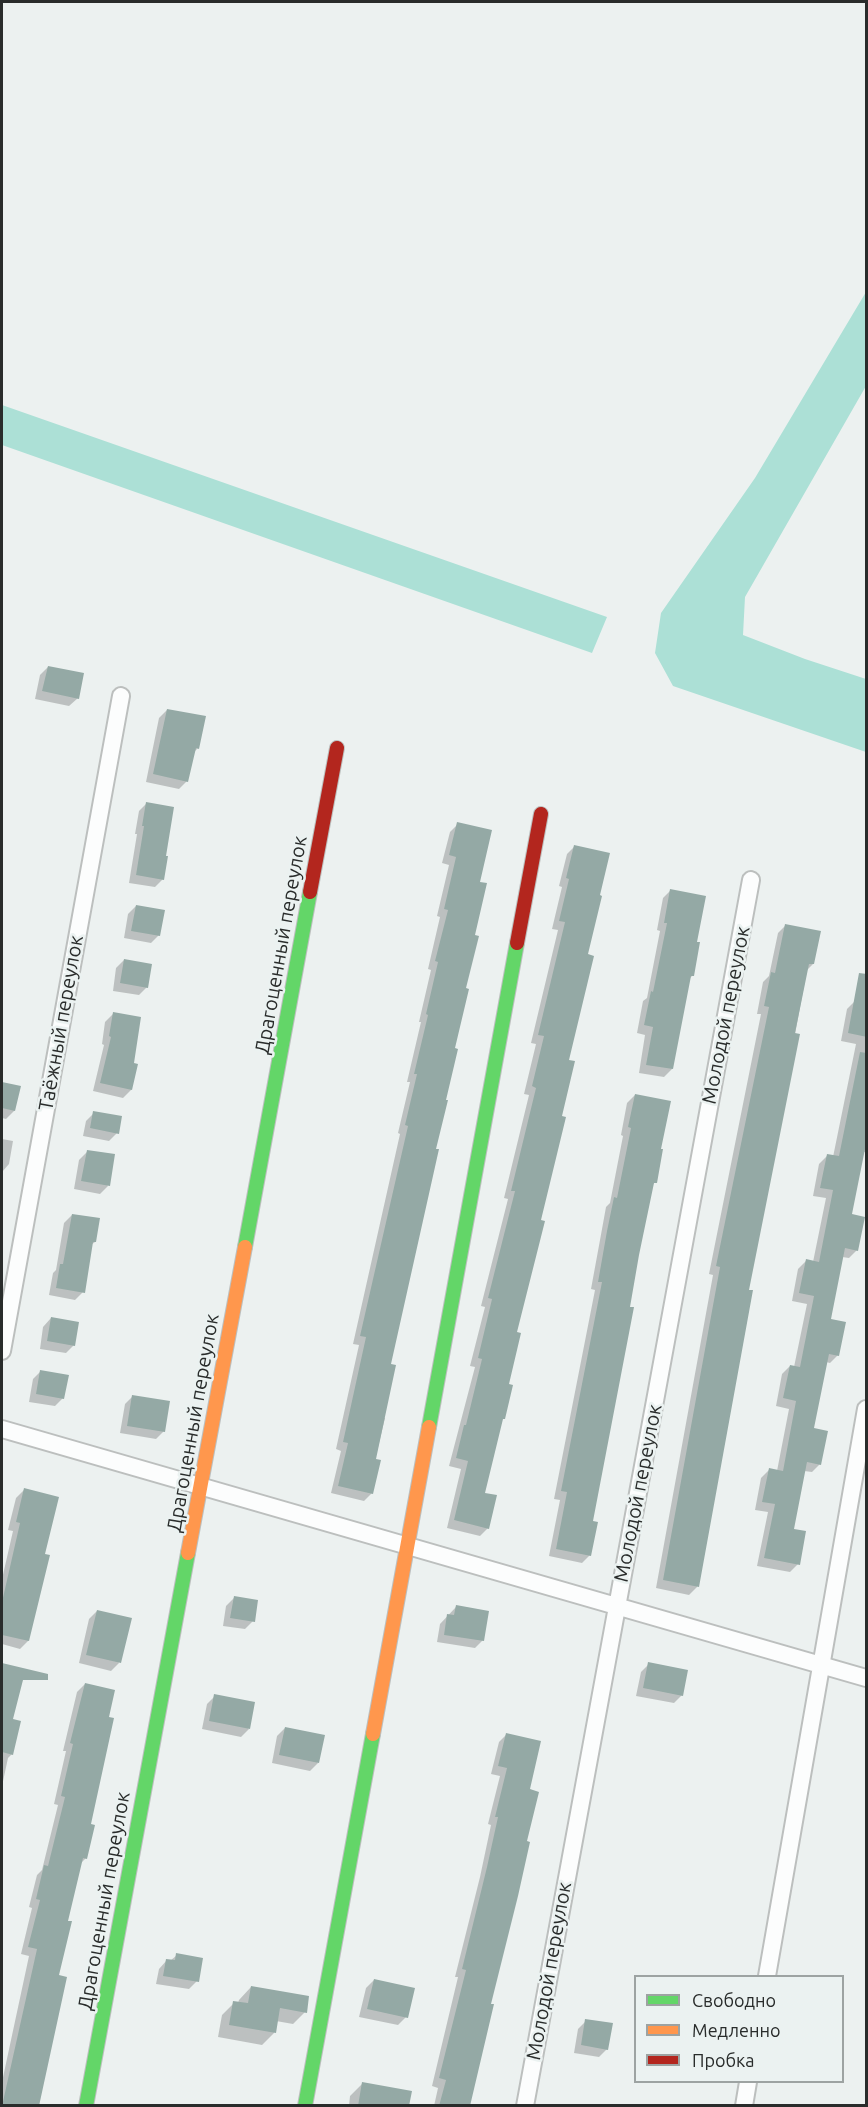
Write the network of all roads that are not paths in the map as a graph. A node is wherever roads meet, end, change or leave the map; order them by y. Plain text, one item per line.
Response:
1 (121, 696) dead end
2 (337, 748) dead end
3 (541, 813) dead end
4 (751, 880) dead end
5 (2, 1351) edge
6 (867, 1409) edge
7 (2, 1429) edge
8 (201, 1486) junction
9 (407, 1545) junction
10 (616, 1607) junction
11 (822, 1665) junction
12 (867, 1678) edge
13 (767, 1975) edge
14 (748, 2083) edge
15 (86, 2106) edge
16 (305, 2106) edge
17 (525, 2106) edge
18 (744, 2106) edge

1 - 5 street, Таёжный переулок
2 - 8 street, Драгоценный переулок
3 - 9 street
4 - 10 street, Молодой переулок
6 - 11 street
7 - 8 street
8 - 9 street
8 - 15 street, Драгоценный переулок
9 - 10 street
9 - 16 street
10 - 11 street
10 - 17 street, Молодой переулок
11 - 12 street
11 - 13 street
14 - 18 street

